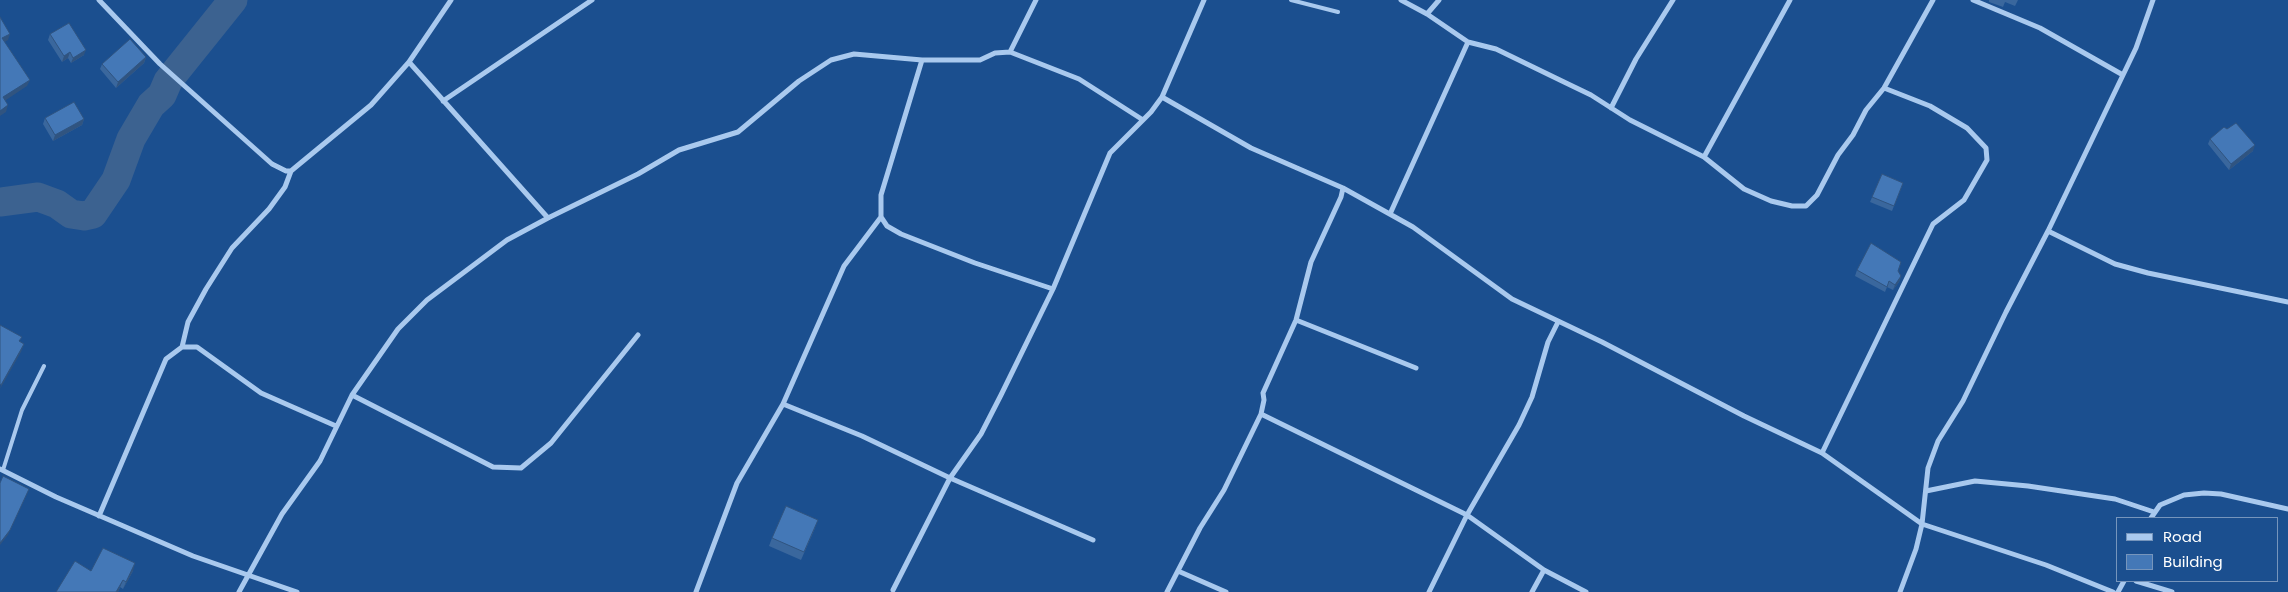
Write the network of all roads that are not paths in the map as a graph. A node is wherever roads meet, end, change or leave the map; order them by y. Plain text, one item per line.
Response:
1 (99, 0) edge
2 (451, 0) edge
3 (592, 0) edge
4 (1036, 0) edge
5 (1204, 0) edge
6 (1291, 0) edge
7 (1401, 0) edge
8 (1438, 0) edge
9 (1673, 0) edge
10 (1790, 0) edge
11 (1933, 0) edge
12 (1973, 0) edge
13 (2154, 0) edge
14 (1338, 12) dead end
15 (1427, 14) junction
16 (1468, 42) junction
17 (1010, 52) junction
18 (922, 60) junction
19 (409, 62) junction
20 (2124, 75) junction
21 (1884, 88) junction
22 (1162, 97) junction
23 (443, 101) junction
24 (1611, 108) junction
25 (1143, 120) junction
26 (1704, 157) junction
27 (291, 170) junction
28 (1343, 188) junction
29 (1390, 214) junction
30 (881, 217) junction
31 (548, 218) junction
32 (2048, 231) junction
33 (1053, 289) junction
34 (2288, 302) edge
35 (1296, 320) junction
36 (1558, 322) junction
37 (638, 335) dead end
38 (182, 347) junction
39 (44, 366) dead end
40 (1416, 368) dead end
41 (352, 395) junction
42 (783, 404) junction
43 (1261, 414) junction
44 (336, 426) junction
45 (1822, 454) junction
46 (2, 469) edge
47 (950, 478) junction
48 (1926, 491) junction
49 (2288, 509) edge
50 (2154, 512) junction
51 (1467, 515) junction
52 (100, 516) junction
53 (2152, 517) edge
54 (1922, 524) junction
55 (1093, 540) dead end
56 (1544, 570) junction
57 (1178, 571) junction
58 (247, 576) junction
59 (2139, 582) edge
60 (239, 592) edge
61 (297, 592) edge
62 (696, 592) edge
63 (894, 592) edge
64 (1167, 592) edge
65 (1226, 592) edge
66 (1429, 592) edge
67 (1532, 592) edge
68 (1586, 592) edge
69 (1900, 592) edge
70 (2113, 592) edge
71 (2172, 592) edge

1 - 27 street
2 - 19 street
3 - 23 street
4 - 17 street
5 - 22 street
6 - 14 lane
7 - 15 street
8 - 15 street
9 - 24 street
10 - 26 street
11 - 21 street
12 - 20 street
13 - 20 street
15 - 16 street
16 - 24 street
16 - 29 street
17 - 18 street
17 - 25 street
18 - 30 street
18 - 31 street
19 - 23 street
19 - 27 street
20 - 32 street
21 - 26 street
21 - 45 street
22 - 25 street
22 - 28 street
23 - 31 street
24 - 26 street
25 - 33 street
27 - 38 street
28 - 29 street
28 - 35 street
29 - 36 street
30 - 33 street
30 - 42 street
31 - 41 street
32 - 34 street
32 - 48 street
33 - 47 street
35 - 40 street
35 - 43 street
36 - 45 street
36 - 51 street
37 - 41 street
38 - 44 street
38 - 52 street
39 - 46 lane
41 - 44 street
42 - 47 street
42 - 62 street
43 - 51 street
43 - 57 street
44 - 58 street
45 - 54 street
46 - 52 street
47 - 55 street
47 - 63 street
48 - 50 street
48 - 54 street
49 - 50 street
50 - 53 street
51 - 56 street
51 - 66 street
52 - 58 street
54 - 69 street
54 - 70 street
56 - 67 street
56 - 68 street
57 - 64 street
57 - 65 street
58 - 60 street
58 - 61 street
59 - 71 street

